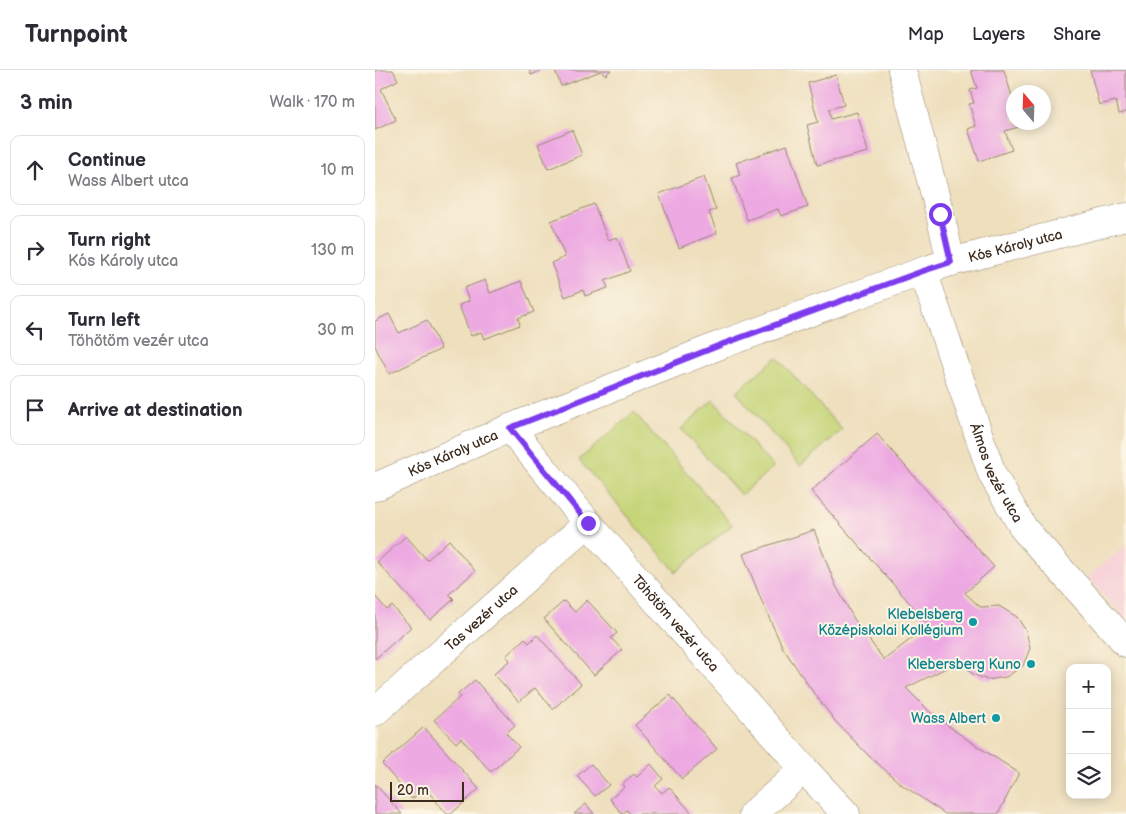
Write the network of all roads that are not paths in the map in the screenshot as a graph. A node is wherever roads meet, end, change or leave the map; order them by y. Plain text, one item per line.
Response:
1 (902, 70) edge
2 (1126, 217) edge
3 (951, 262) junction
4 (923, 271) junction
5 (510, 428) junction
6 (375, 487) edge
7 (588, 523) junction
8 (1126, 643) edge
9 (375, 712) edge
10 (804, 769) junction
11 (753, 814) edge
12 (846, 814) edge

1 - 3 street
2 - 3 street, Kós Károly utca
3 - 4 street, Kós Károly utca
4 - 5 street, Kós Károly utca
4 - 8 street, Álmos vezér utca
5 - 6 street, Kós Károly utca
5 - 7 street, Töhötöm vezér utca
7 - 9 street, Tas vezér utca
7 - 10 street, Töhötöm vezér utca
10 - 11 street
10 - 12 street, Töhötöm vezér utca

